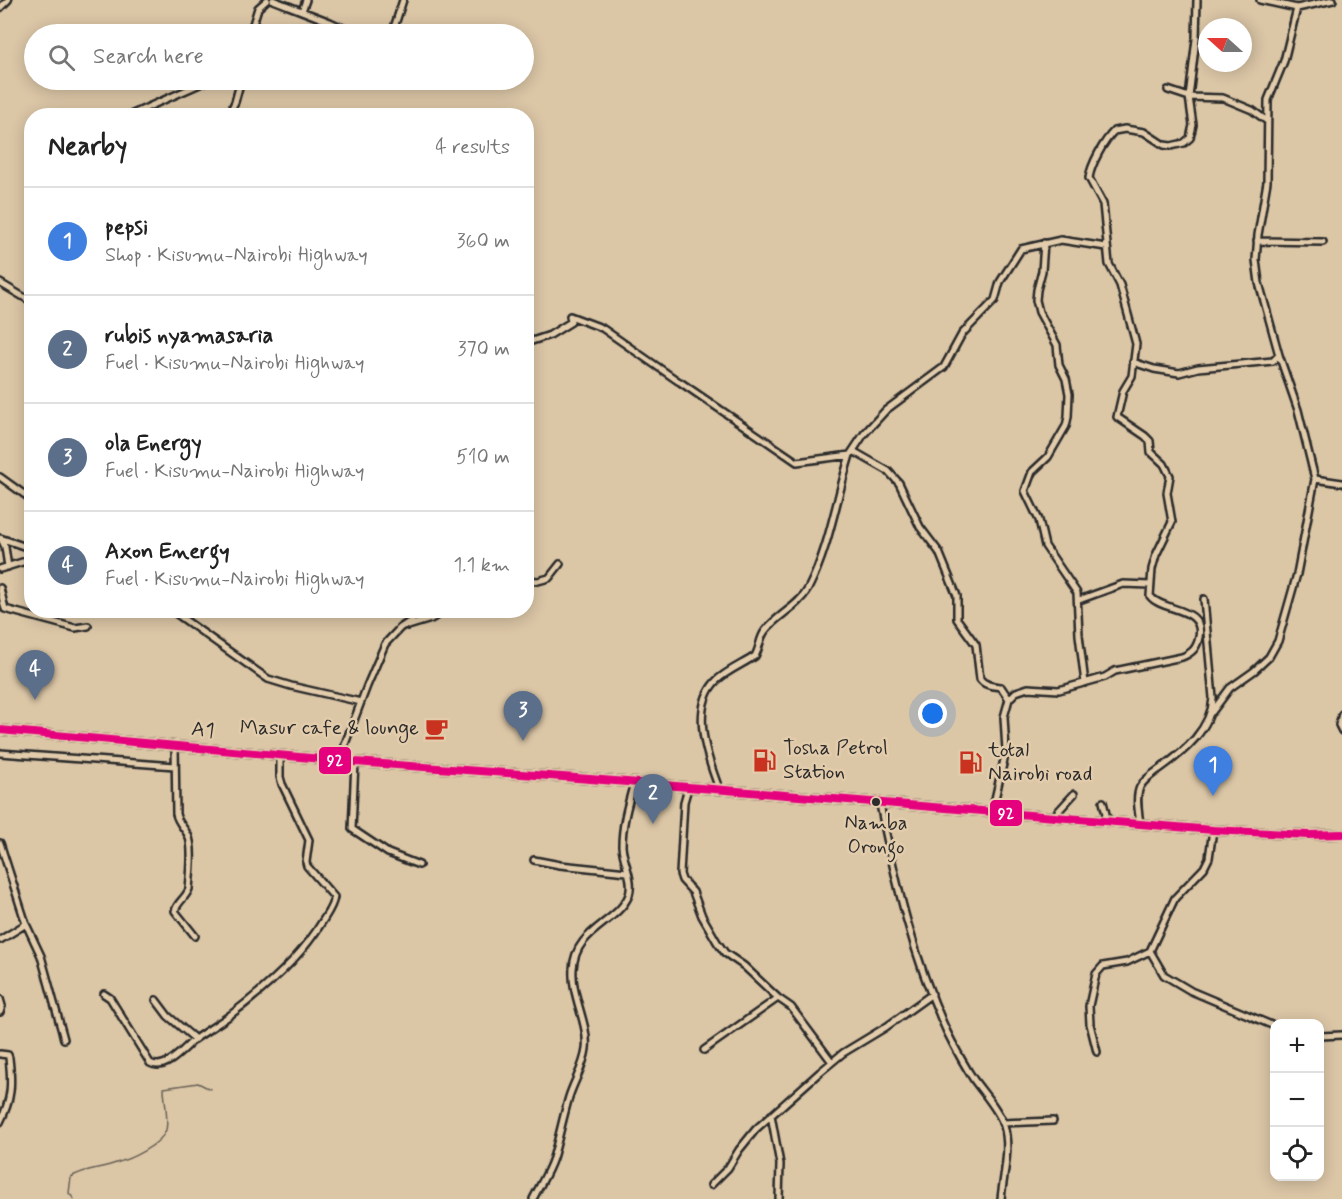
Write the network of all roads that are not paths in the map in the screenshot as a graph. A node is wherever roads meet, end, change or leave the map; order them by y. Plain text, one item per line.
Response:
1 (8, 0) edge
2 (267, 0) edge
3 (273, 0) edge
4 (306, 0) edge
5 (403, 0) edge
6 (1197, 0) edge
7 (1260, 0) edge
8 (1333, 0) edge
9 (0, 8) edge
10 (1297, 8) junction
11 (302, 11) junction
12 (253, 24) edge
13 (333, 24) edge
14 (395, 24) edge
15 (186, 90) edge
16 (239, 90) edge
17 (1168, 90) dead end
18 (1190, 97) junction
19 (146, 108) edge
20 (232, 108) edge
21 (1267, 121) junction
22 (1257, 241) junction
23 (1323, 242) dead end
24 (1044, 243) junction
25 (1106, 247) junction
26 (0, 283) edge
27 (24, 297) edge
28 (534, 340) edge
29 (1279, 355) junction
30 (1134, 362) junction
31 (852, 453) junction
32 (0, 477) edge
33 (1315, 479) junction
34 (1342, 483) edge
35 (24, 495) edge
36 (0, 538) edge
37 (24, 546) edge
38 (24, 562) edge
39 (560, 564) dead end
40 (8, 567) junction
41 (0, 569) edge
42 (534, 581) edge
43 (1151, 585) junction
44 (0, 588) edge
45 (1204, 599) dead end
46 (1079, 600) junction
47 (24, 615) edge
48 (35, 618) edge
49 (182, 618) edge
50 (413, 618) edge
51 (432, 618) edge
52 (88, 626) dead end
53 (400, 628) junction
54 (1085, 683) junction
55 (1008, 699) junction
56 (361, 702) junction
57 (1212, 712) junction
58 (1342, 714) edge
59 (0, 730) edge
60 (1342, 731) edge
61 (175, 745) junction
62 (0, 753) edge
63 (280, 756) junction
64 (345, 761) junction
65 (356, 762) junction
66 (175, 766) junction
67 (634, 783) junction
68 (688, 788) junction
69 (720, 791) junction
70 (1074, 794) dead end
71 (1103, 802) dead end
72 (880, 804) junction
73 (992, 812) junction
74 (1053, 817) junction
75 (1108, 822) junction
76 (1140, 824) junction
77 (1214, 830) junction
78 (1342, 834) edge
79 (0, 843) edge
80 (534, 860) dead end
81 (419, 866) dead end
82 (627, 872) junction
83 (27, 924) junction
84 (195, 936) dead end
85 (0, 940) edge
86 (1150, 951) junction
87 (104, 994) dead end
88 (932, 994) junction
89 (778, 998) junction
90 (0, 999) edge
91 (156, 1000) dead end
92 (0, 1012) edge
93 (1270, 1024) edge
94 (1342, 1035) edge
95 (1324, 1036) edge
96 (64, 1039) dead end
97 (195, 1039) junction
98 (704, 1050) dead end
99 (1097, 1052) dead end
100 (0, 1054) edge
101 (832, 1062) junction
102 (771, 1115) junction
103 (1053, 1121) dead end
104 (0, 1122) edge
105 (1003, 1123) junction
106 (711, 1185) dead end
107 (533, 1199) edge
108 (779, 1199) edge
109 (1001, 1199) edge

1 - 9 street
2 - 12 street
3 - 11 street
4 - 11 street
5 - 14 street
6 - 18 street
7 - 10 street
8 - 10 street
10 - 21 street
11 - 13 street
15 - 19 street
16 - 20 street
17 - 18 street
18 - 21 street
18 - 25 street
21 - 22 street
22 - 23 street
22 - 29 street
24 - 25 street
24 - 31 street
24 - 46 street
25 - 30 street
26 - 27 street
28 - 31 street
29 - 30 street
29 - 33 street
30 - 43 street
31 - 55 street
31 - 69 street
32 - 35 street
33 - 34 street
33 - 57 street
36 - 37 street
36 - 40 street
38 - 40 street
39 - 42 street
40 - 41 street
43 - 46 street
43 - 54 street
44 - 47 street
45 - 57 street
46 - 54 street
48 - 52 street
49 - 56 street
50 - 53 street
51 - 53 street
53 - 56 street
54 - 55 street
55 - 73 street
56 - 64 street
57 - 76 street
58 - 60 street
59 - 61 highway, A1
61 - 63 highway, A1 / A1
61 - 66 street
62 - 66 street
63 - 64 highway, A1 / A1
63 - 97 street
64 - 65 highway, A1 / A1
65 - 67 highway, A1 / A1
65 - 81 street
66 - 84 street
67 - 68 highway, A1
67 - 82 street
68 - 69 highway, A1
68 - 89 street
69 - 72 highway, A1
70 - 74 street
71 - 75 street
72 - 73 highway, A1
72 - 88 street
73 - 74 highway, A1
74 - 75 highway, A1
75 - 76 highway, A1
76 - 77 highway, A1
77 - 78 highway, A1
77 - 86 street
79 - 83 street
80 - 82 street
82 - 107 street
83 - 85 street
83 - 96 street
86 - 93 street
86 - 99 street
87 - 97 street
88 - 101 street
88 - 105 street
89 - 98 street
89 - 101 street
90 - 92 street
91 - 97 street
94 - 95 street
100 - 104 street
101 - 102 street
102 - 106 street
102 - 108 street
103 - 105 street
105 - 109 street

